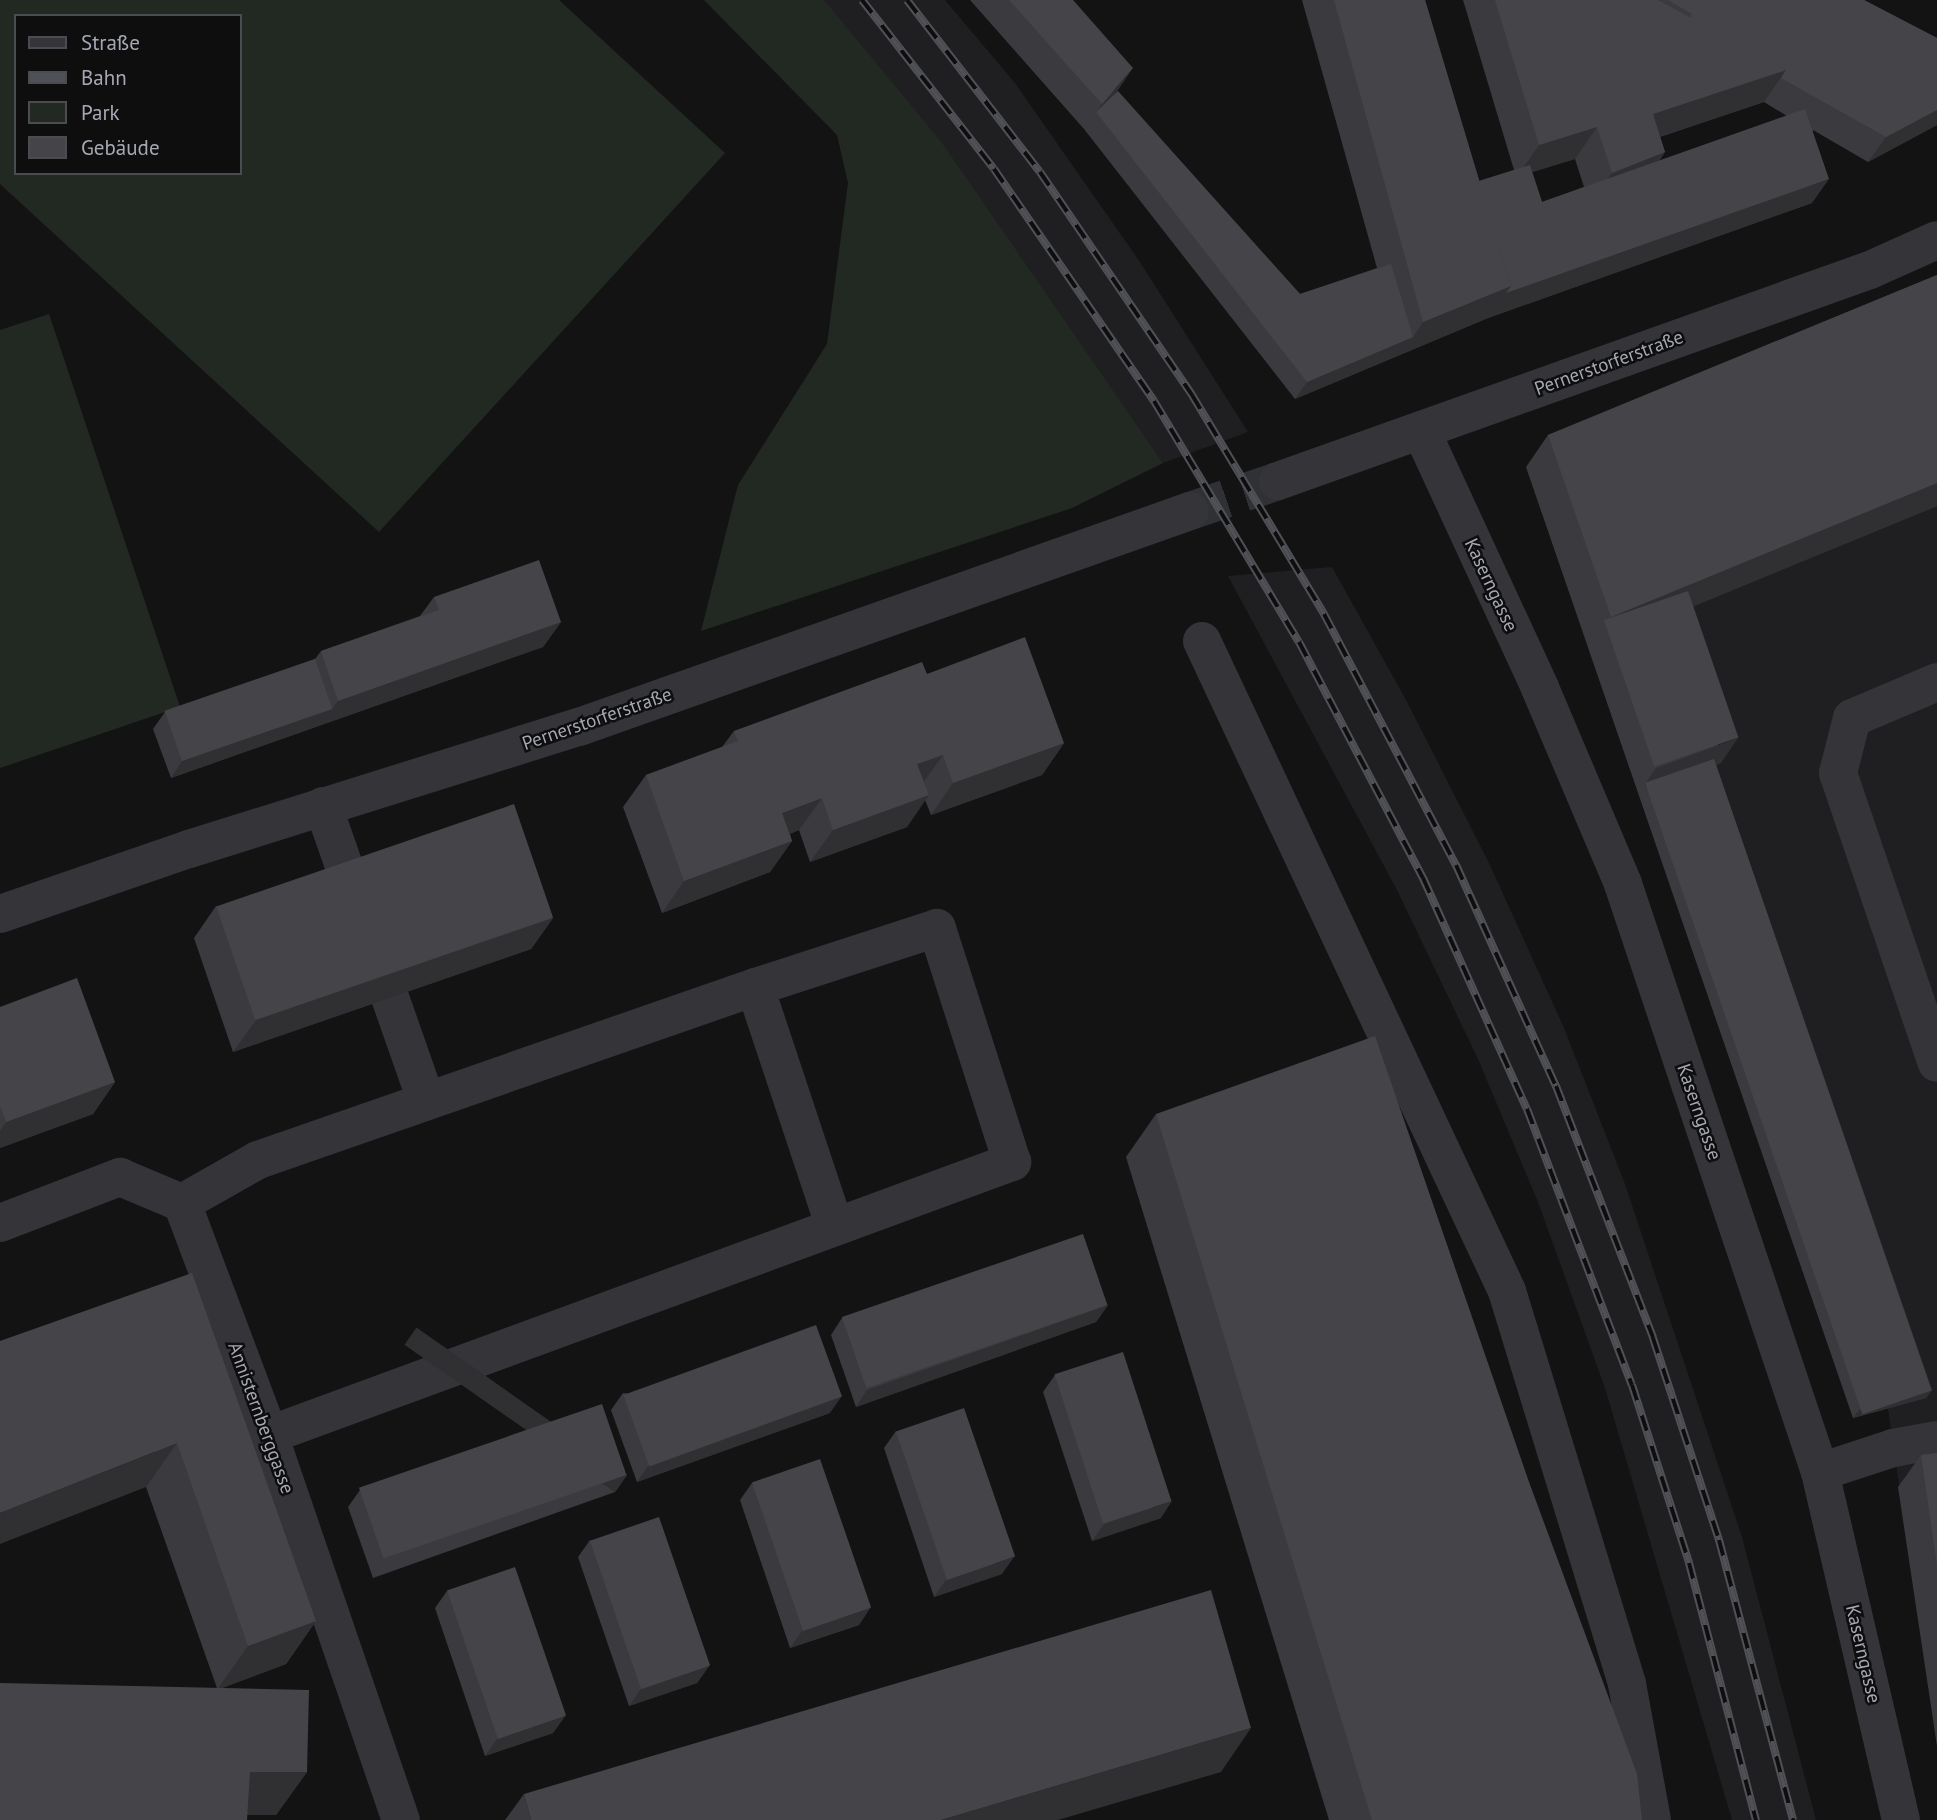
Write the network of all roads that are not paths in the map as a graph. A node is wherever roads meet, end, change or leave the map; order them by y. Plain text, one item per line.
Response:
1 (1937, 240) edge
2 (1421, 430) junction
3 (1278, 481) tunnel mouth
4 (1190, 511) tunnel mouth
5 (1202, 640) dead end
6 (1937, 682) edge
7 (323, 806) junction
8 (0, 914) edge
9 (755, 987) junction
10 (1937, 1063) edge
11 (426, 1100) junction
12 (182, 1203) junction
13 (0, 1223) edge
14 (834, 1225) junction
15 (269, 1435) junction
16 (1937, 1440) edge
17 (1820, 1472) junction
18 (401, 1820) edge
19 (1652, 1820) edge
20 (1901, 1820) edge

1 - 2 street, Pernerstorferstraße
2 - 3 street, Pernerstorferstraße
2 - 17 street, Kaserngasse
4 - 7 street, Pernerstorferstraße
5 - 19 street
6 - 10 street
7 - 8 street, Pernerstorferstraße
7 - 11 street
9 - 11 street
9 - 14 street
9 - 14 street
11 - 12 street
12 - 13 street
12 - 15 street, Annisternberggasse
14 - 15 street
15 - 18 street, Annisternberggasse
16 - 17 street
17 - 20 street, Kaserngasse

